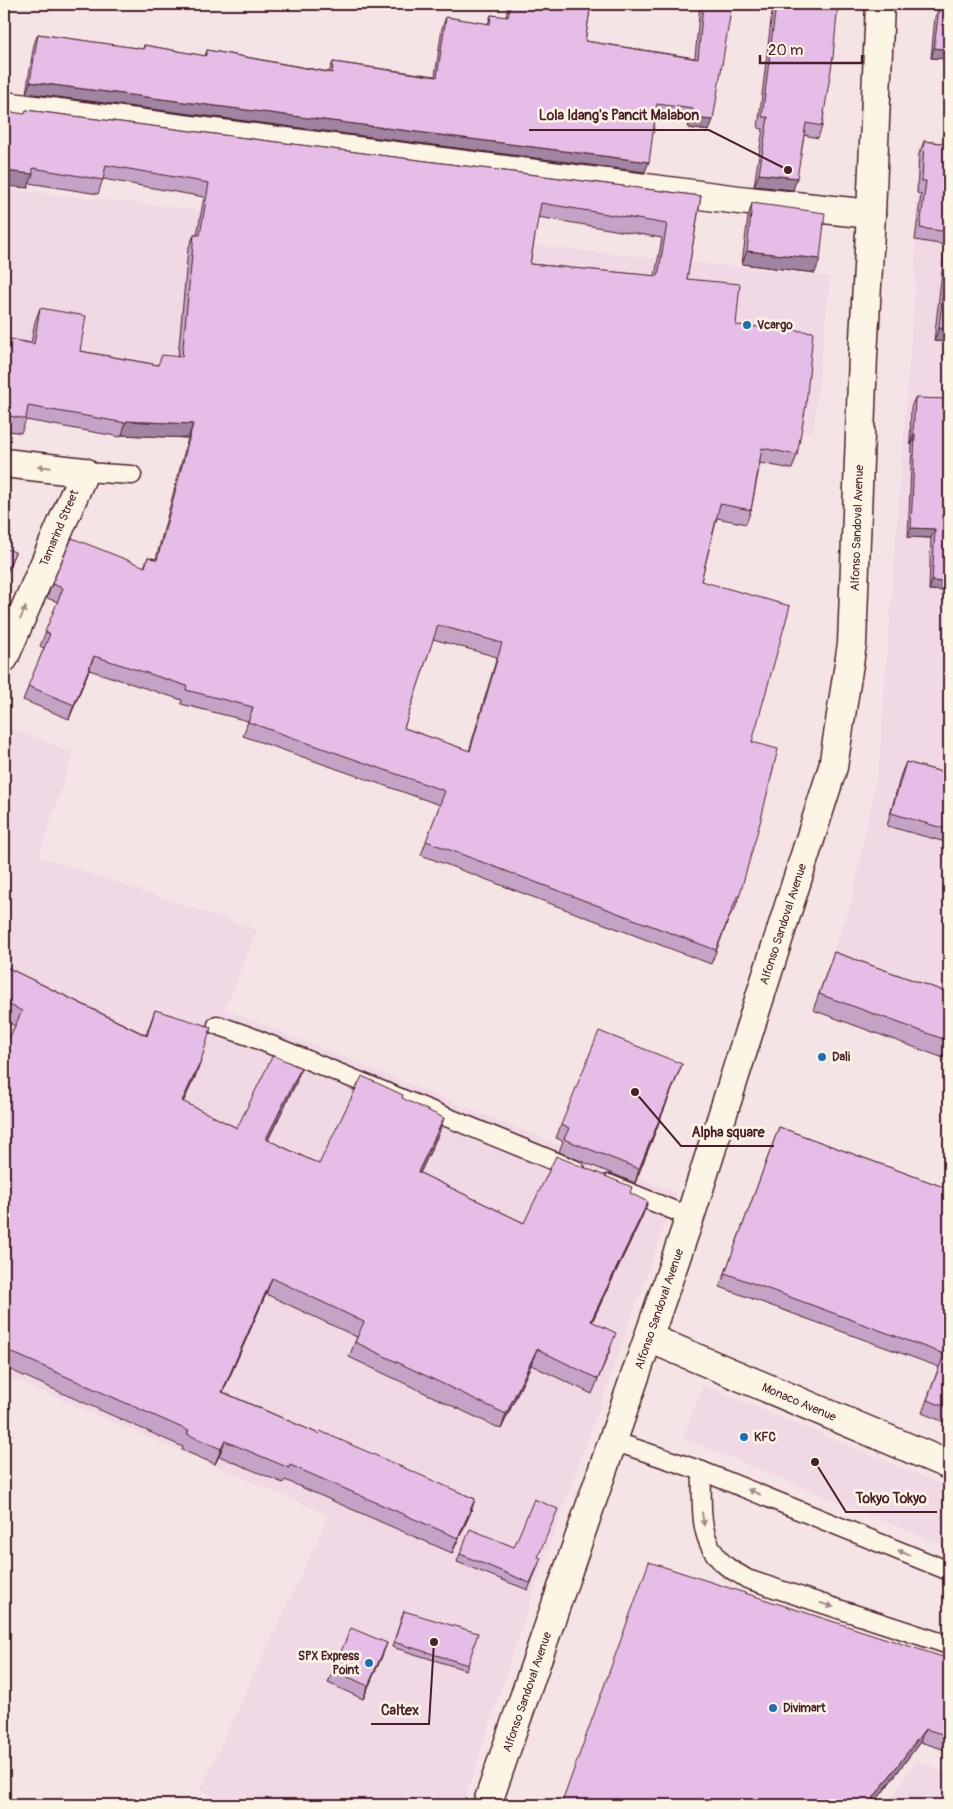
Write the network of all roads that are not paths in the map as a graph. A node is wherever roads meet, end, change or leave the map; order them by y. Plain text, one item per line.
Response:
1 (880, 4) edge
2 (4, 106) edge
3 (871, 214) junction
4 (4, 463) edge
5 (84, 472) junction
6 (132, 475) dead end
7 (4, 658) edge
8 (217, 1025) dead end
9 (690, 1217) junction
10 (649, 1338) junction
11 (613, 1441) junction
12 (949, 1466) edge
13 (702, 1471) junction
14 (949, 1571) edge
15 (949, 1645) edge
16 (487, 1805) edge

1 - 3 main road, Alfonso Sandoval Avenue
2 - 3 main road
3 - 9 main road, Alfonso Sandoval Avenue
5 -> 4 main road, Tamarind Street
5 - 6 lane
7 -> 5 main road, Tamarind Street
8 - 9 lane
9 - 10 main road, Alfonso Sandoval Avenue
10 - 11 main road, Alfonso Sandoval Avenue
10 - 12 main road, Monaco Avenue
11 - 13 lane
11 - 16 main road, Alfonso Sandoval Avenue
14 -> 13 lane
13 -> 15 lane

